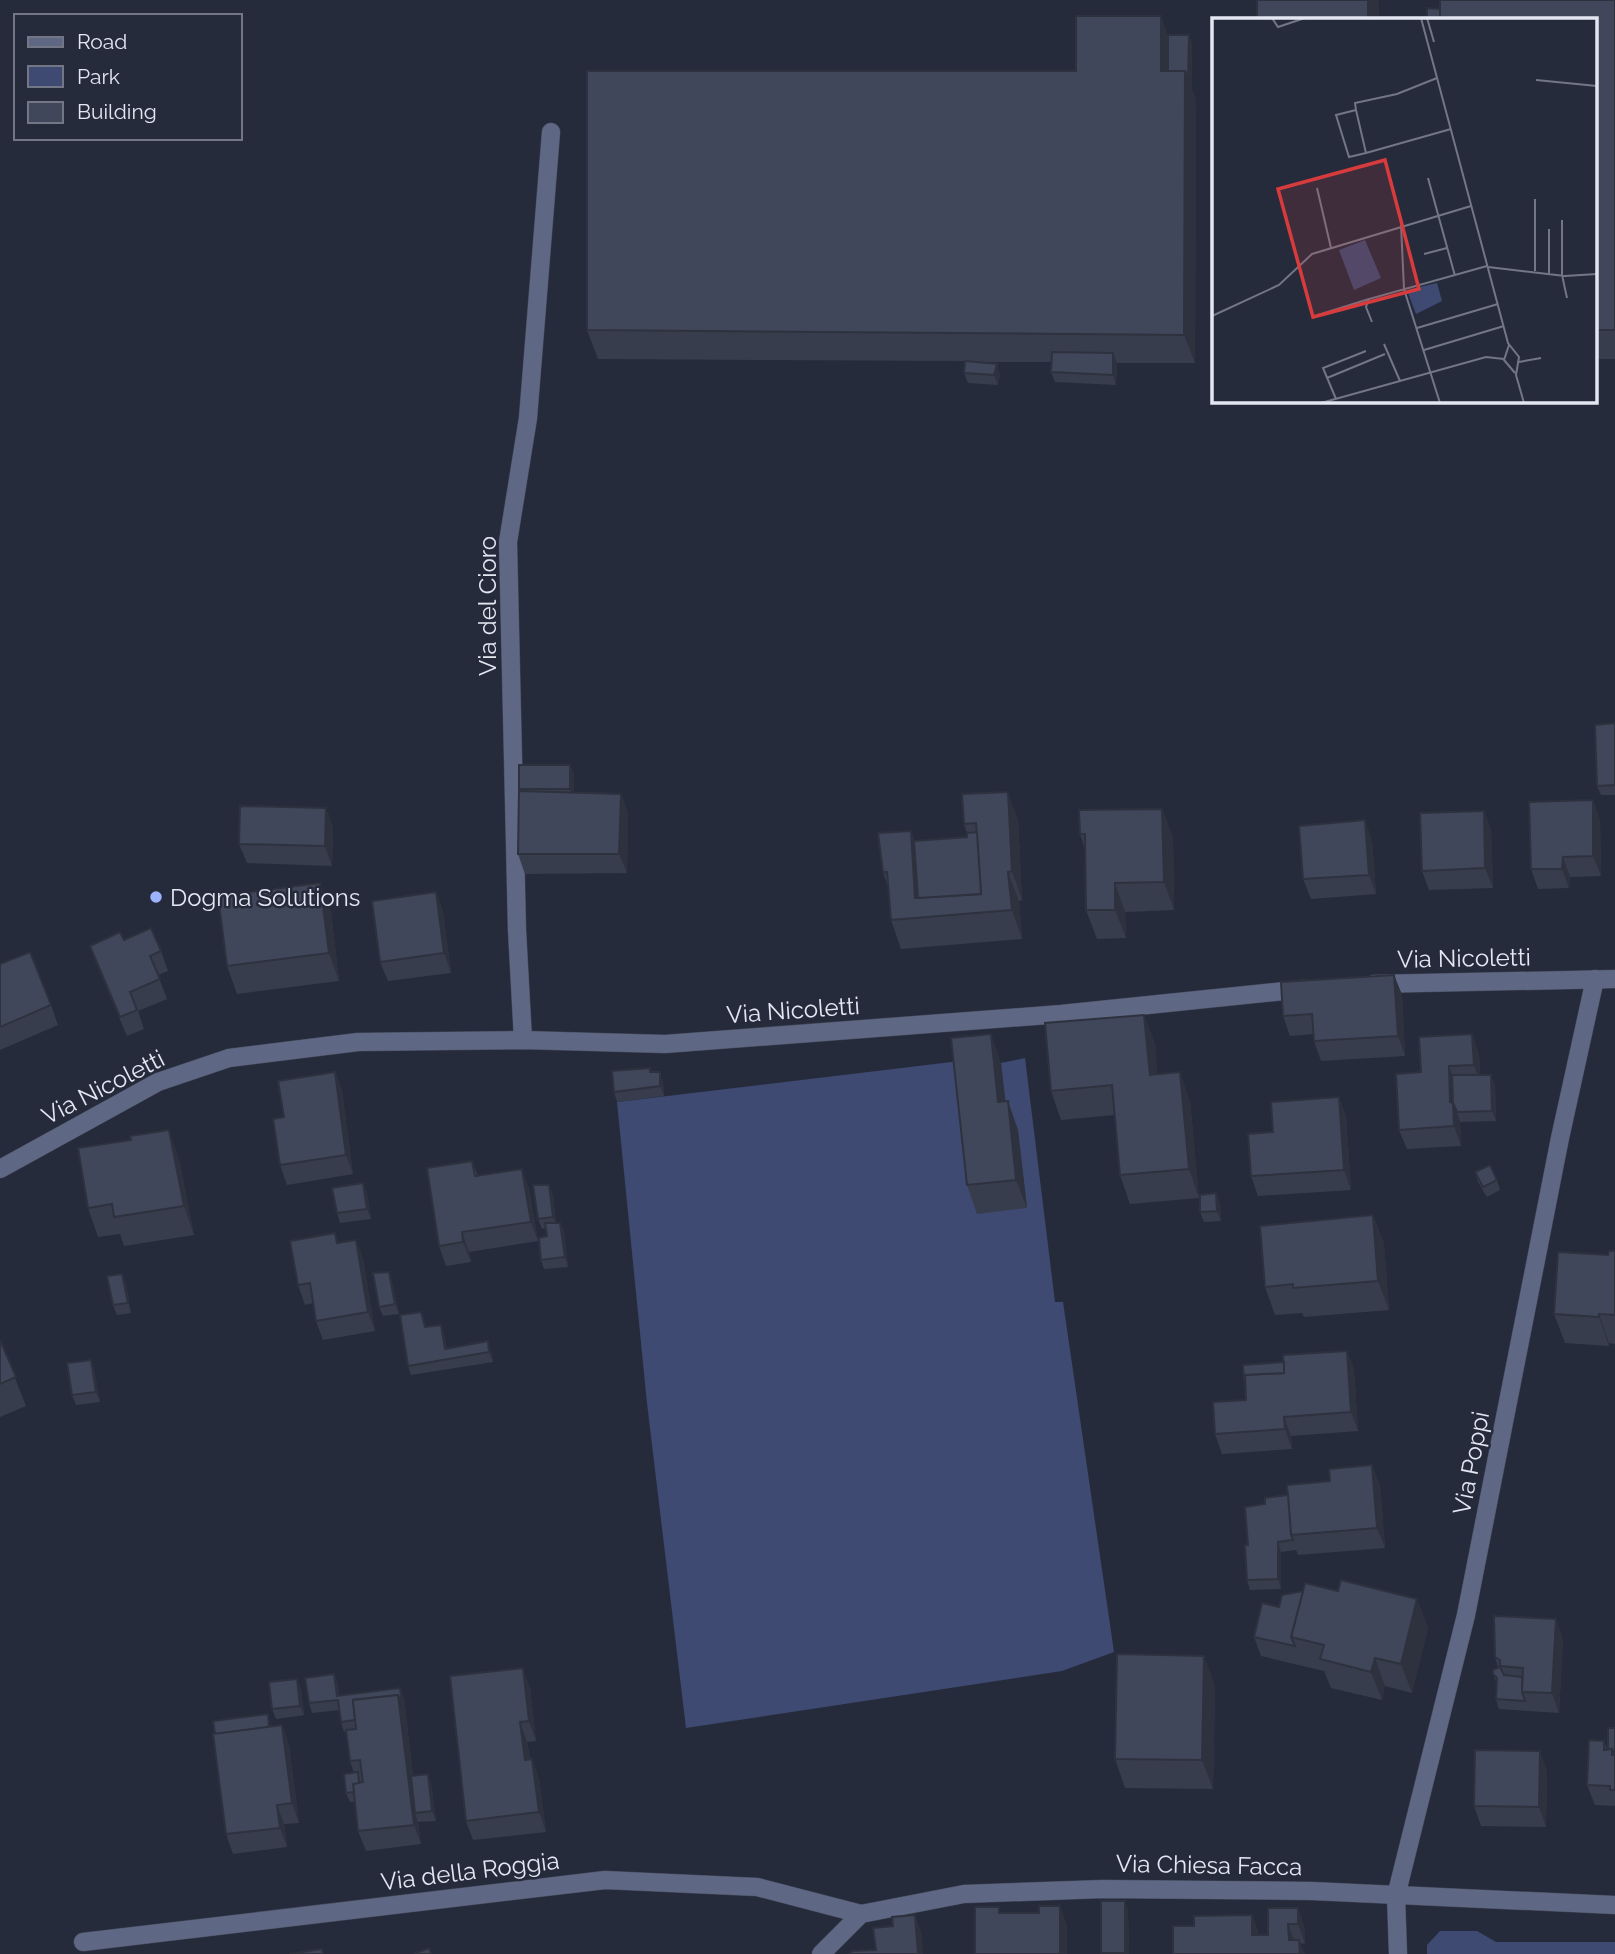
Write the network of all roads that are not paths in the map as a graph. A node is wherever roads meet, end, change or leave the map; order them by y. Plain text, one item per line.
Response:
1 (551, 132) dead end
2 (1595, 979) junction
3 (1615, 979) edge
4 (1358, 985) edge
5 (1317, 988) edge
6 (523, 1040) junction
7 (0, 1169) edge
8 (1396, 1896) junction
9 (1615, 1905) edge
10 (861, 1914) junction
11 (83, 1942) dead end
12 (821, 1954) edge
13 (1398, 1954) edge

1 - 6 street, Via del Cioro
2 - 3 street, Via Nicoletti
2 - 4 street, Via Nicoletti
2 - 8 street, Via Poppi
5 - 6 street, Via Nicoletti
6 - 7 street, Via Nicoletti
8 - 9 street, Via Chiesa Facca
8 - 10 street, Via Chiesa Facca
8 - 13 street, Via Poppi
10 - 11 street, Via della Roggia
10 - 12 street

